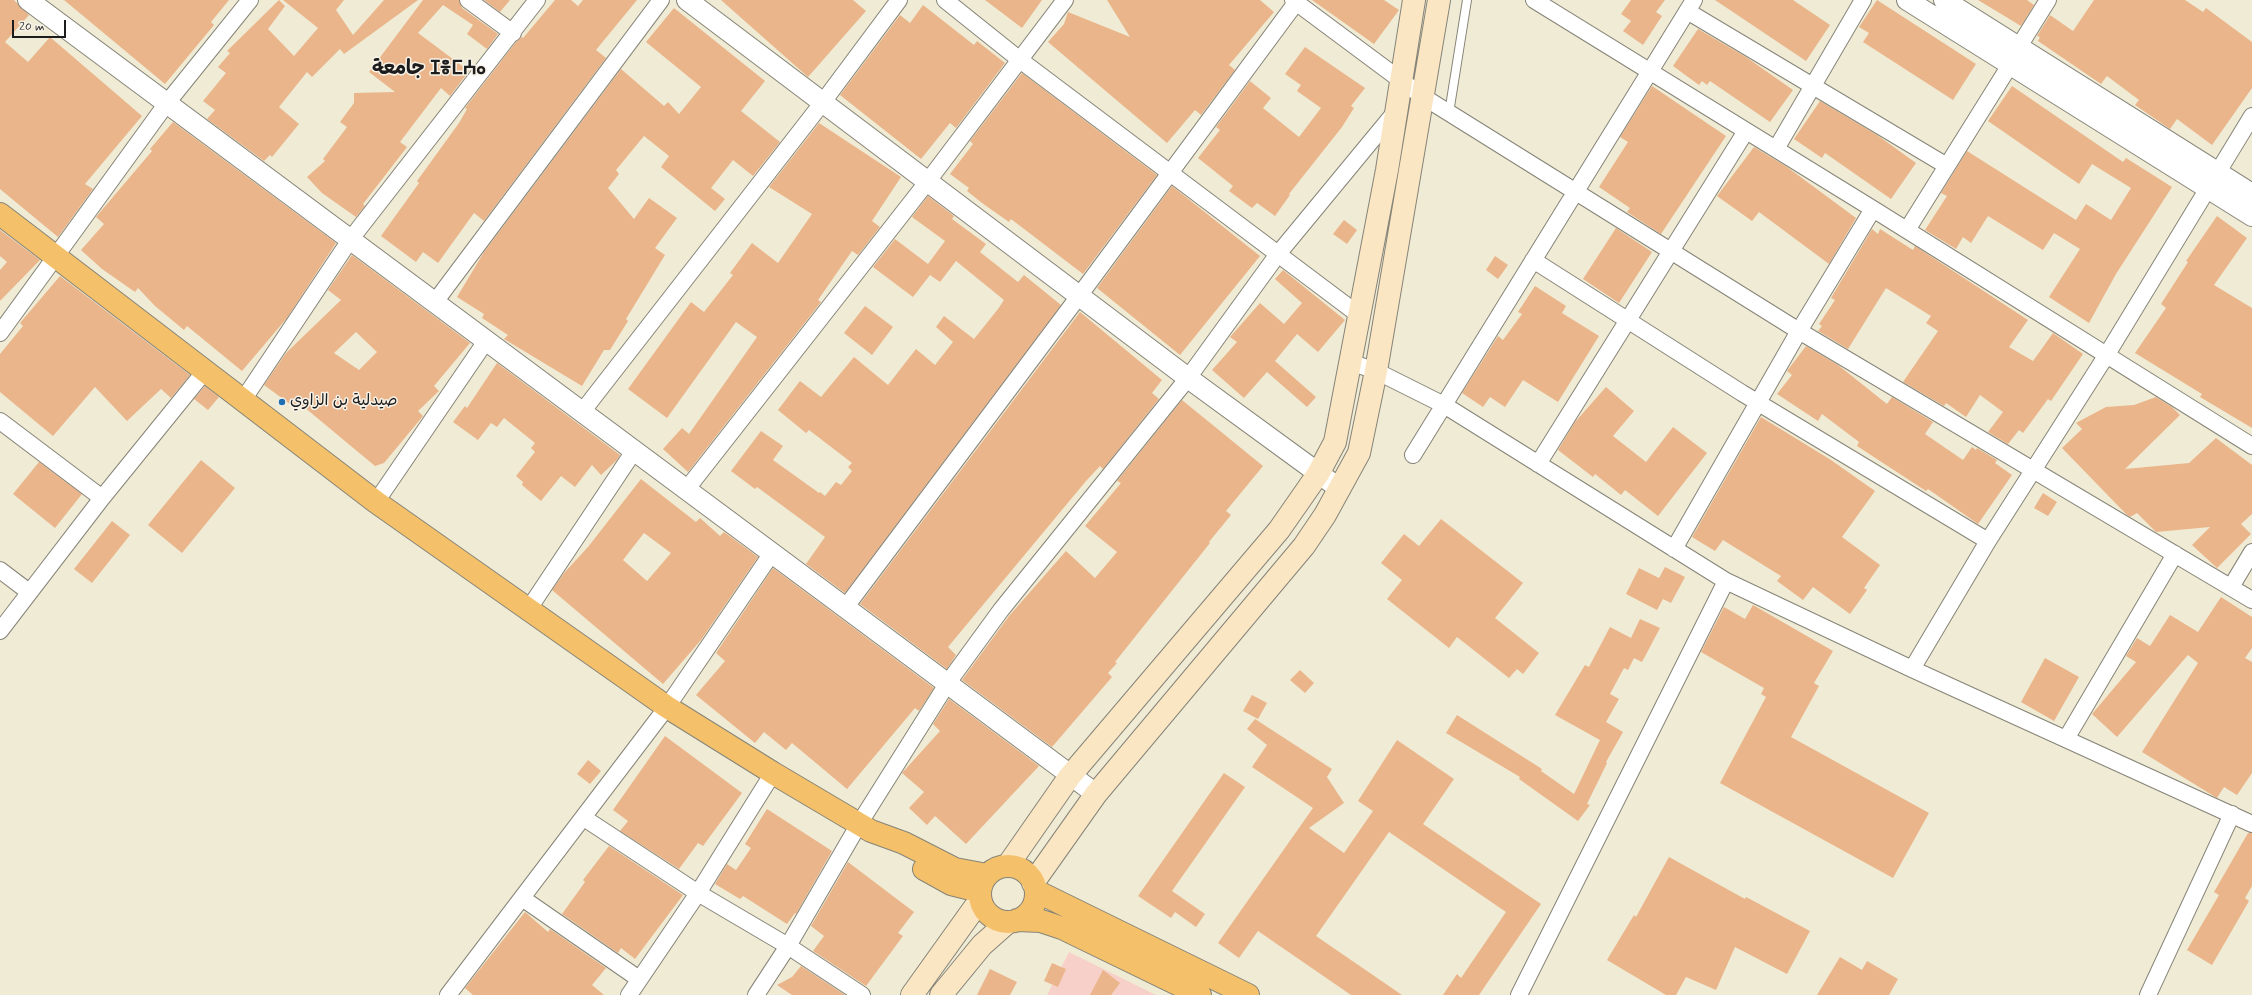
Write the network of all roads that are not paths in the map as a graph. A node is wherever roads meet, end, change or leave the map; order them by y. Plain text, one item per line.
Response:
1 (28, 0) edge
2 (250, 0) edge
3 (468, 0) edge
4 (537, 0) edge
5 (661, 0) edge
6 (687, 0) edge
7 (899, 0) edge
8 (945, 0) edge
9 (1065, 0) edge
10 (1414, 0) edge
11 (1439, 0) edge
12 (1466, 0) edge
13 (1534, 0) edge
14 (1863, 0) edge
15 (1907, 0) edge
16 (1944, 0) edge
17 (2048, 0) edge
18 (1296, 1) edge
19 (1691, 6) edge
20 (512, 33) junction
21 (2014, 56) junction
22 (1020, 60) junction
23 (1650, 71) junction
24 (1401, 80) junction
25 (1812, 87) junction
26 (1422, 96) junction
27 (823, 102) junction
28 (167, 103) junction
29 (1396, 111) junction
30 (1449, 113) junction
31 (2252, 116) edge
32 (1746, 131) junction
33 (1776, 149) junction
34 (1947, 166) junction
35 (1169, 172) junction
36 (928, 181) junction
37 (2214, 181) junction
38 (1576, 191) junction
39 (2252, 194) edge
40 (1873, 209) junction
41 (0, 214) edge
42 (2252, 216) edge
43 (1907, 230) junction
44 (350, 240) junction
45 (1672, 252) junction
46 (1278, 254) junction
47 (56, 258) junction
48 (1533, 260) junction
49 (1079, 296) junction
50 (435, 302) junction
51 (1359, 315) junction
52 (1628, 321) junction
53 (1799, 331) junction
54 (0, 333) edge
55 (486, 340) junction
56 (2106, 356) junction
57 (1350, 362) junction
58 (204, 371) junction
59 (1376, 371) junction
60 (1188, 378) junction
61 (243, 400) junction
62 (1757, 402) junction
63 (1444, 405) junction
64 (582, 412) junction
65 (0, 421) edge
66 (2252, 446) edge
67 (634, 451) junction
68 (1413, 455) dead end
69 (1538, 464) junction
70 (2033, 468) junction
71 (1318, 474) junction
72 (1340, 489) junction
73 (686, 490) junction
74 (102, 498) junction
75 (376, 502) junction
76 (1279, 530) junction
77 (1988, 541) junction
78 (1304, 546) junction
79 (1674, 549) junction
80 (2252, 552) edge
81 (772, 554) junction
82 (2175, 554) junction
83 (0, 570) edge
84 (1726, 581) junction
85 (2231, 587) junction
86 (29, 592) junction
87 (2252, 600) edge
88 (845, 608) junction
89 (528, 610) junction
90 (0, 631) edge
91 (1912, 669) junction
92 (947, 684) junction
93 (667, 707) junction
94 (2066, 739) junction
95 (773, 773) junction
96 (1070, 776) junction
97 (1096, 794) junction
98 (2232, 814) junction
99 (584, 818) junction
100 (2251, 822) edge
101 (865, 827) junction
102 (1008, 866) junction
103 (1034, 887) junction
104 (982, 889) junction
105 (698, 893) junction
106 (522, 898) junction
107 (1012, 921) junction
108 (788, 946) junction
109 (640, 979) junction
110 (1245, 994) edge
111 (448, 995) edge
112 (629, 995) edge
113 (756, 995) edge
114 (862, 995) edge
115 (912, 995) edge
116 (941, 995) edge
117 (1200, 995) edge
118 (1519, 995) edge
119 (2148, 995) edge

1 - 28 street
2 - 28 street
3 - 20 street
4 - 20 street
5 - 50 street
6 - 27 street
7 - 27 street
8 - 22 street
9 - 22 street
10 - 24 main road
11 - 26 main road
12 - 30 lane
13 - 23 street
14 - 25 street
15 - 21 street
16 - 21 street
17 - 21 street
18 - 24 street
18 - 35 street
19 - 23 street
19 - 25 street
20 - 44 street
21 - 34 street
21 - 37 street
22 - 35 street
22 - 36 street
23 - 32 street
23 - 38 street
24 - 26 street
24 - 29 main road
25 - 33 street
25 - 34 street
26 - 30 street
26 - 59 main road
27 - 36 street
27 - 64 street
28 - 44 street
28 - 47 street
29 - 46 street
29 - 51 main road
30 - 38 street
31 - 37 street
32 - 33 street
32 - 45 street
33 - 40 street
34 - 43 street
35 - 46 street
35 - 49 street
36 - 49 street
36 - 73 street
37 - 39 street
37 - 42 street
37 - 56 street
38 - 45 street
38 - 48 street
40 - 43 street
40 - 53 street
41 - 47 main road
43 - 56 street
44 - 50 street
44 - 61 street
45 - 52 street
45 - 53 street
46 - 51 street
46 - 60 street
47 - 54 street
47 - 58 main road
48 - 52 street
48 - 63 street
49 - 60 street
49 - 88 street
50 - 55 street
51 - 57 main road
52 - 62 street
52 - 69 street
53 - 62 street
53 - 70 street
55 - 64 street
55 - 75 street
56 - 66 street
56 - 70 street
57 - 59 street
57 - 71 main road
58 - 61 main road
58 - 74 street
59 - 63 street
59 - 72 main road
60 - 71 street
60 - 92 street
61 - 75 main road
62 - 77 street
62 - 79 street
63 - 68 street
63 - 69 street
64 - 67 street
65 - 74 street
67 - 73 street
67 - 89 street
69 - 79 street
70 - 77 street
70 - 82 street
71 - 72 street
71 - 76 main road
72 - 78 main road
73 - 81 street
74 - 86 street
75 - 89 main road
76 - 78 main road
76 - 96 main road
77 - 91 street
78 - 97 main road
79 - 84 street
80 - 85 street
81 - 88 street
81 - 93 street
82 - 85 street
82 - 94 street
83 - 86 street
84 - 91 street
84 - 118 street
85 - 87 street
86 - 90 street
88 - 92 street
89 - 93 main road
91 - 94 street
92 - 96 street
92 - 101 street
93 - 95 main road
93 - 99 street
94 - 98 street
95 - 101 main road
95 - 105 street
96 - 97 street
96 - 102 main road
97 - 103 main road
98 - 100 street
98 - 119 street
99 - 105 street
99 - 106 street
101 - 104 main road
101 - 108 street
102 - 103 main road
102 - 104 main road
103 - 107 main road
103 - 110 main road
104 - 107 main road
104 - 115 main road
105 - 108 street
105 - 109 street
106 - 109 street
106 - 111 street
107 - 116 main road
107 - 117 main road
108 - 113 street
108 - 114 street
109 - 112 street

